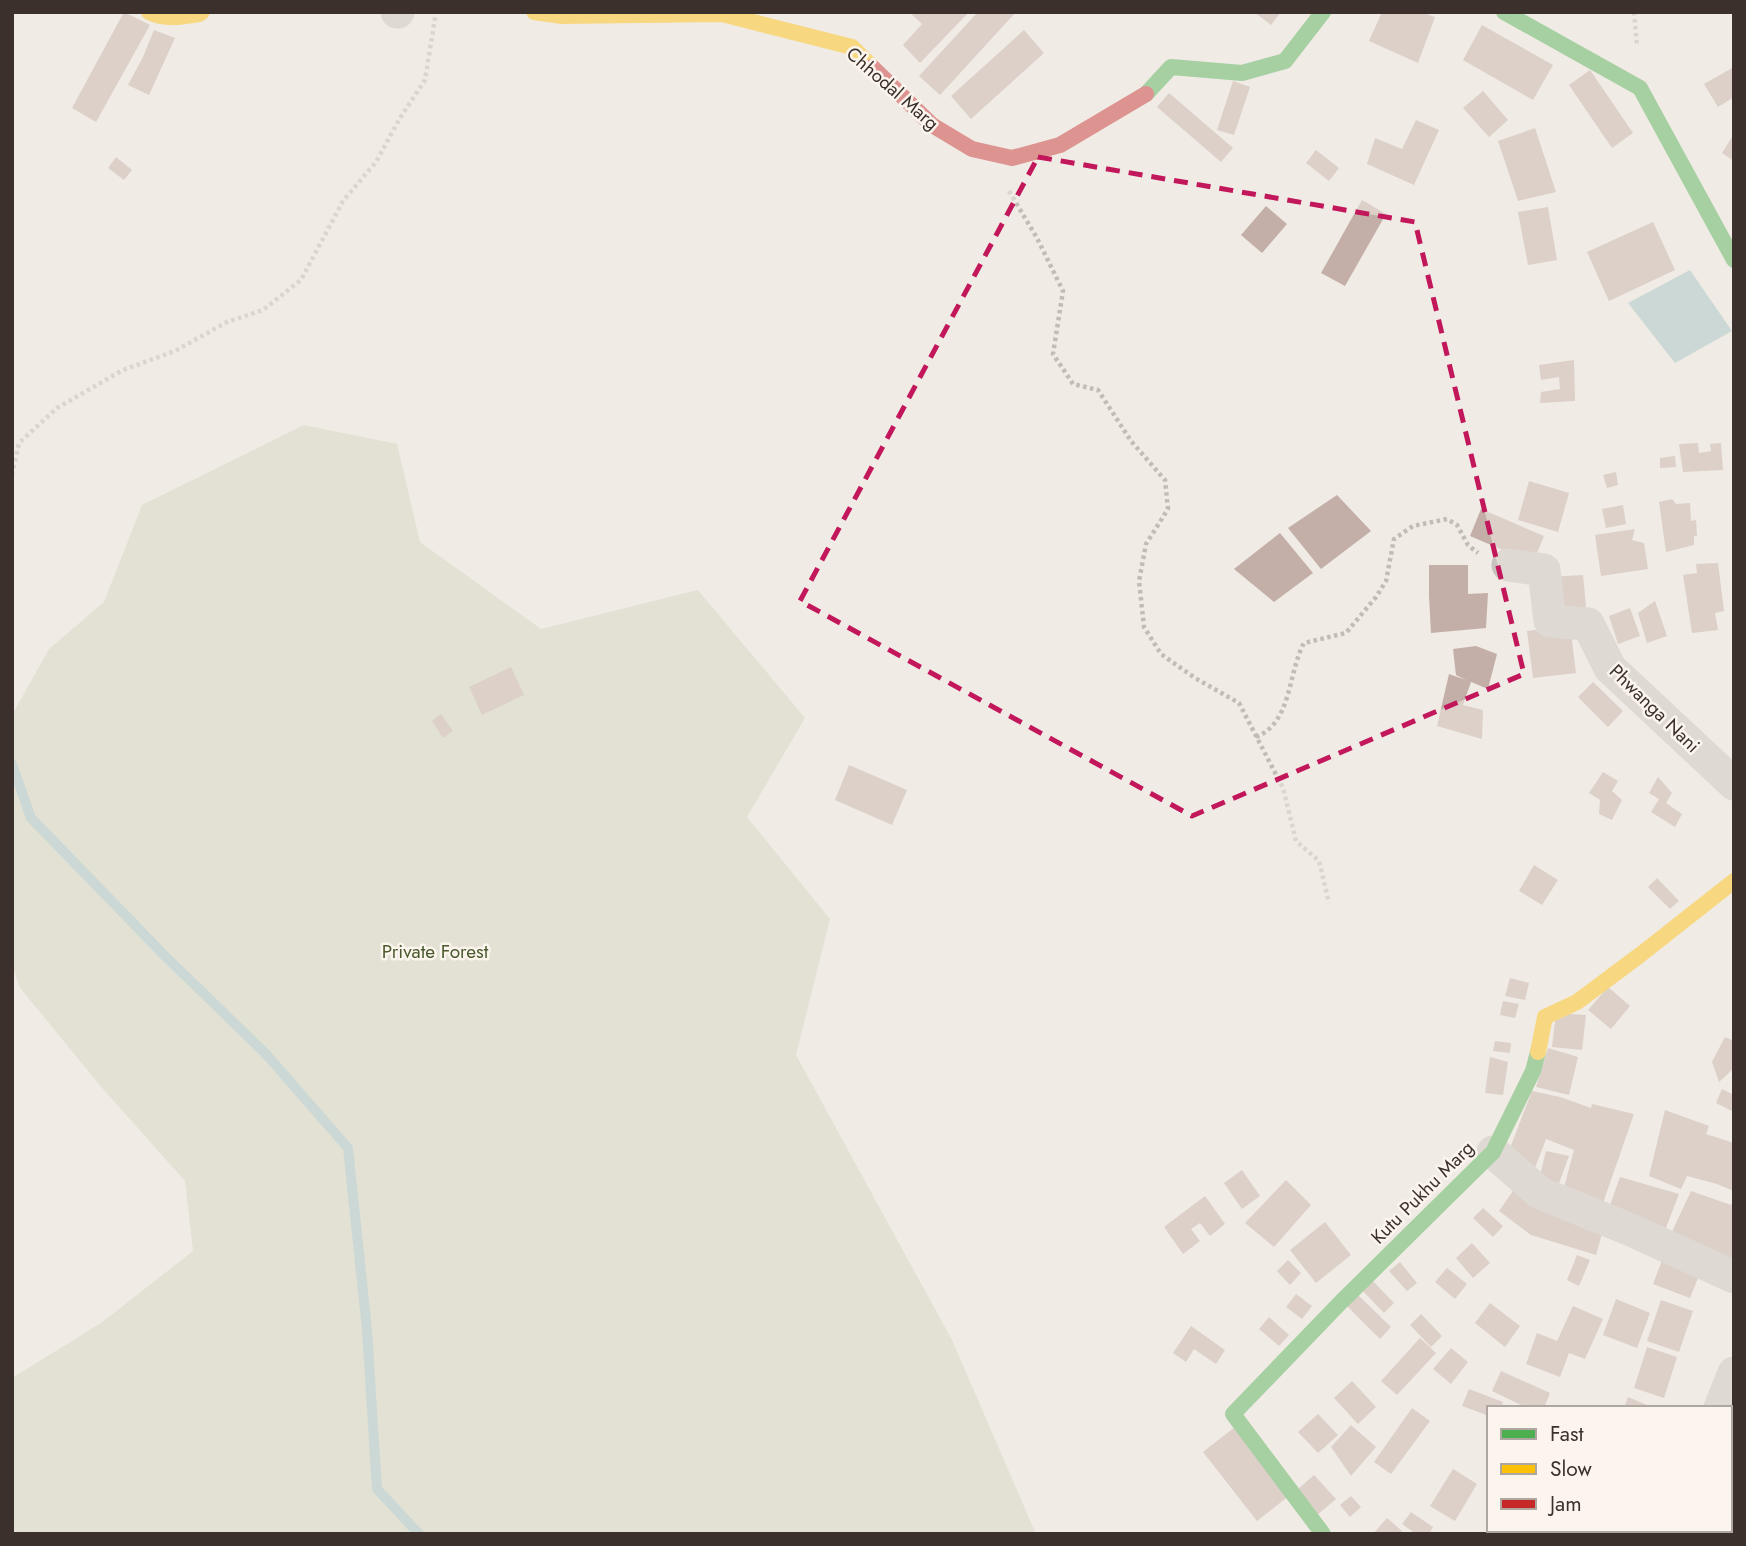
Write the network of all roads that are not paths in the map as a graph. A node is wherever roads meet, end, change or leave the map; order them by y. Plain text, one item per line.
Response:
1 (149, 12) edge
2 (202, 12) edge
3 (534, 12) edge
4 (1323, 12) edge
5 (1504, 12) edge
6 (1734, 260) edge
7 (1508, 565) road end
8 (1734, 784) edge
9 (1734, 881) edge
10 (1493, 1152) junction
11 (1734, 1276) edge
12 (1734, 1373) edge
13 (1721, 1406) edge
14 (1324, 1534) edge

1 - 2 street
3 - 4 street, Chhodal Marg
5 - 6 street
7 - 8 street, Phwanga Nani
9 - 10 street, Kutu Pukhu Marg
10 - 11 street
10 - 14 street, Kutu Pukhu Marg
12 - 13 street

